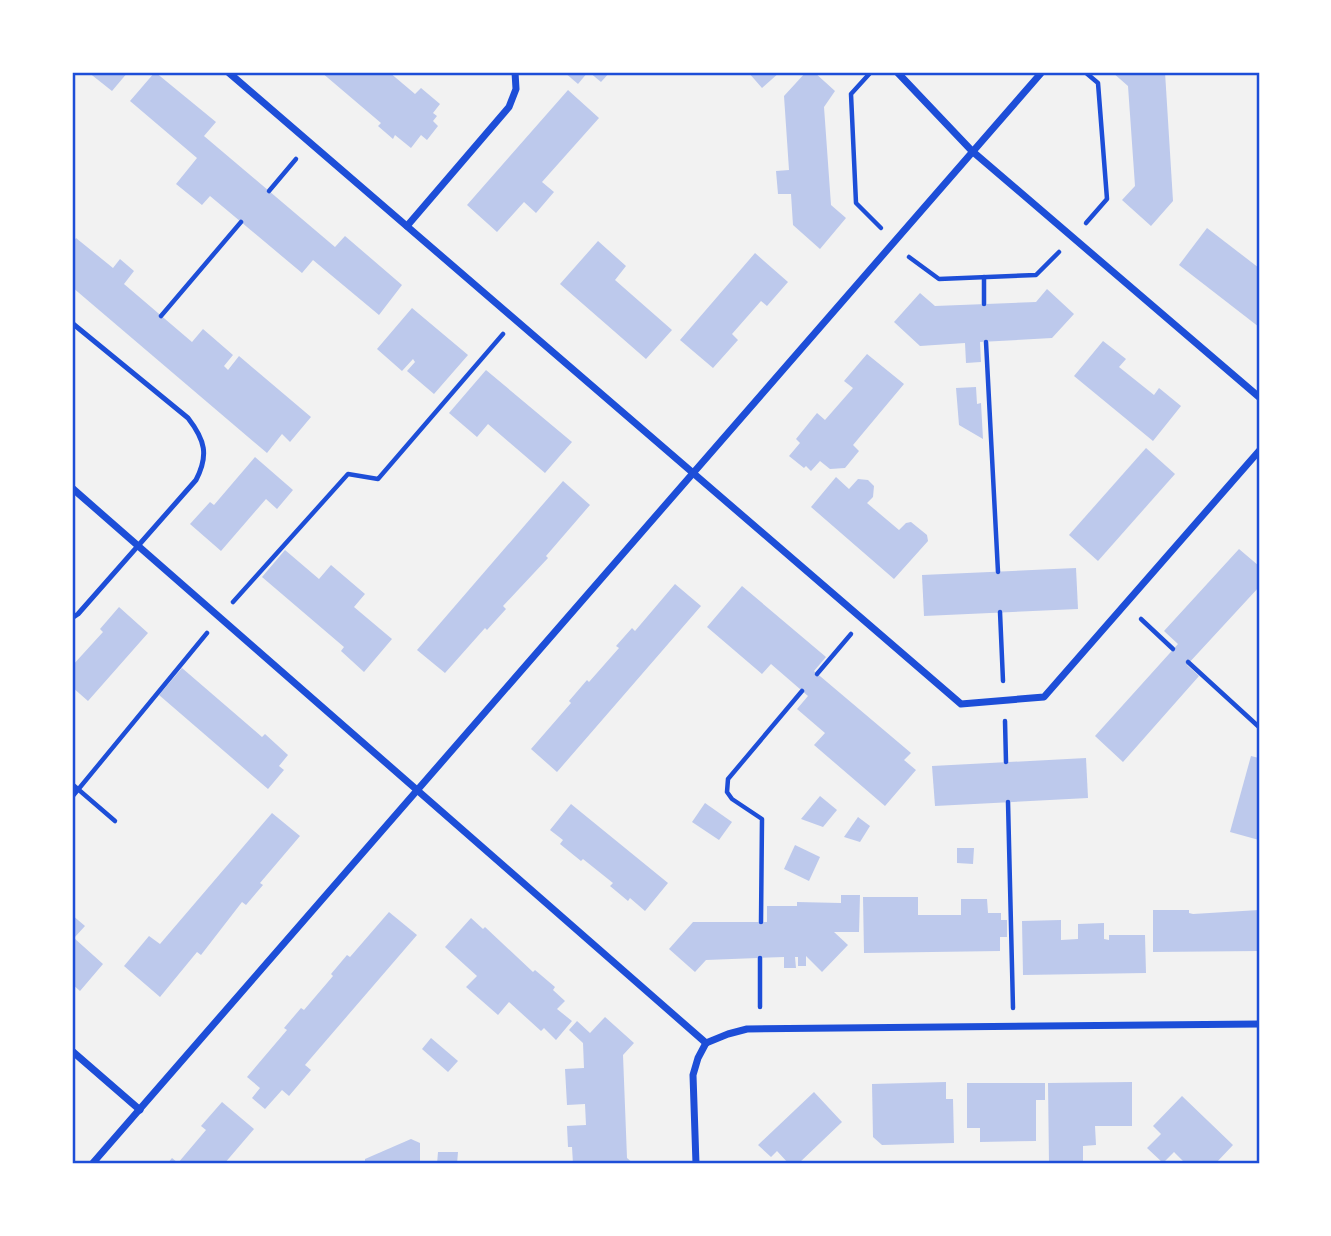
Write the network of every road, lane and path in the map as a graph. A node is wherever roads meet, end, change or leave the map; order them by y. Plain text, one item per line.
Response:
1 (228, 72) edge
2 (515, 72) edge
3 (871, 72) edge
4 (897, 72) edge
5 (1042, 72) edge
6 (1085, 72) edge
7 (311, 143) junction
8 (972, 151) junction
9 (269, 191) dead end
10 (241, 222) dead end
11 (407, 226) junction
12 (1074, 238) junction
13 (893, 242) junction
14 (984, 277) junction
15 (984, 304) dead end
16 (161, 316) dead end
17 (515, 320) junction
18 (72, 323) edge
19 (986, 342) dead end
20 (1259, 397) edge
21 (1259, 451) edge
22 (693, 474) junction
23 (72, 488) edge
24 (138, 545) junction
25 (998, 572) dead end
26 (1125, 605) junction
27 (1000, 612) dead end
28 (220, 617) junction
29 (72, 618) edge
30 (852, 634) dead end
31 (1173, 649) dead end
32 (1188, 663) dead end
33 (817, 674) dead end
34 (802, 691) dead end
35 (1005, 702) junction
36 (1259, 727) edge
37 (1006, 762) dead end
38 (72, 784) edge
39 (78, 789) junction
40 (418, 789) junction
41 (72, 797) edge
42 (1008, 802) dead end
43 (115, 821) dead end
44 (761, 922) dead end
45 (760, 958) dead end
46 (1259, 1024) edge
47 (1013, 1026) junction
48 (759, 1029) junction
49 (706, 1043) junction
50 (72, 1051) edge
51 (140, 1111) junction
52 (92, 1164) edge
53 (696, 1164) edge

1 - 7 street
2 - 11 street
3 - 13 path
4 - 8 street
5 - 8 street
6 - 12 path
7 - 9 path
7 - 11 street
8 - 12 street
8 - 13 street
10 - 16 path
11 - 17 street
12 - 14 path
12 - 20 street
13 - 14 path
13 - 22 street
14 - 15 path
17 - 22 street
17 - 28 path
18 - 24 lane
19 - 25 path
21 - 26 street
22 - 35 street
22 - 40 street
23 - 24 street
24 - 28 street
24 - 29 lane
26 - 31 path
26 - 35 street
27 - 35 path
28 - 39 path
28 - 40 street
30 - 33 path
32 - 36 path
34 - 44 path
35 - 37 path
38 - 39 path
39 - 41 path
39 - 43 path
40 - 49 street
40 - 51 street
42 - 47 path
45 - 48 path
46 - 47 street
47 - 48 street
48 - 49 street
49 - 53 street
50 - 51 street
51 - 52 street

